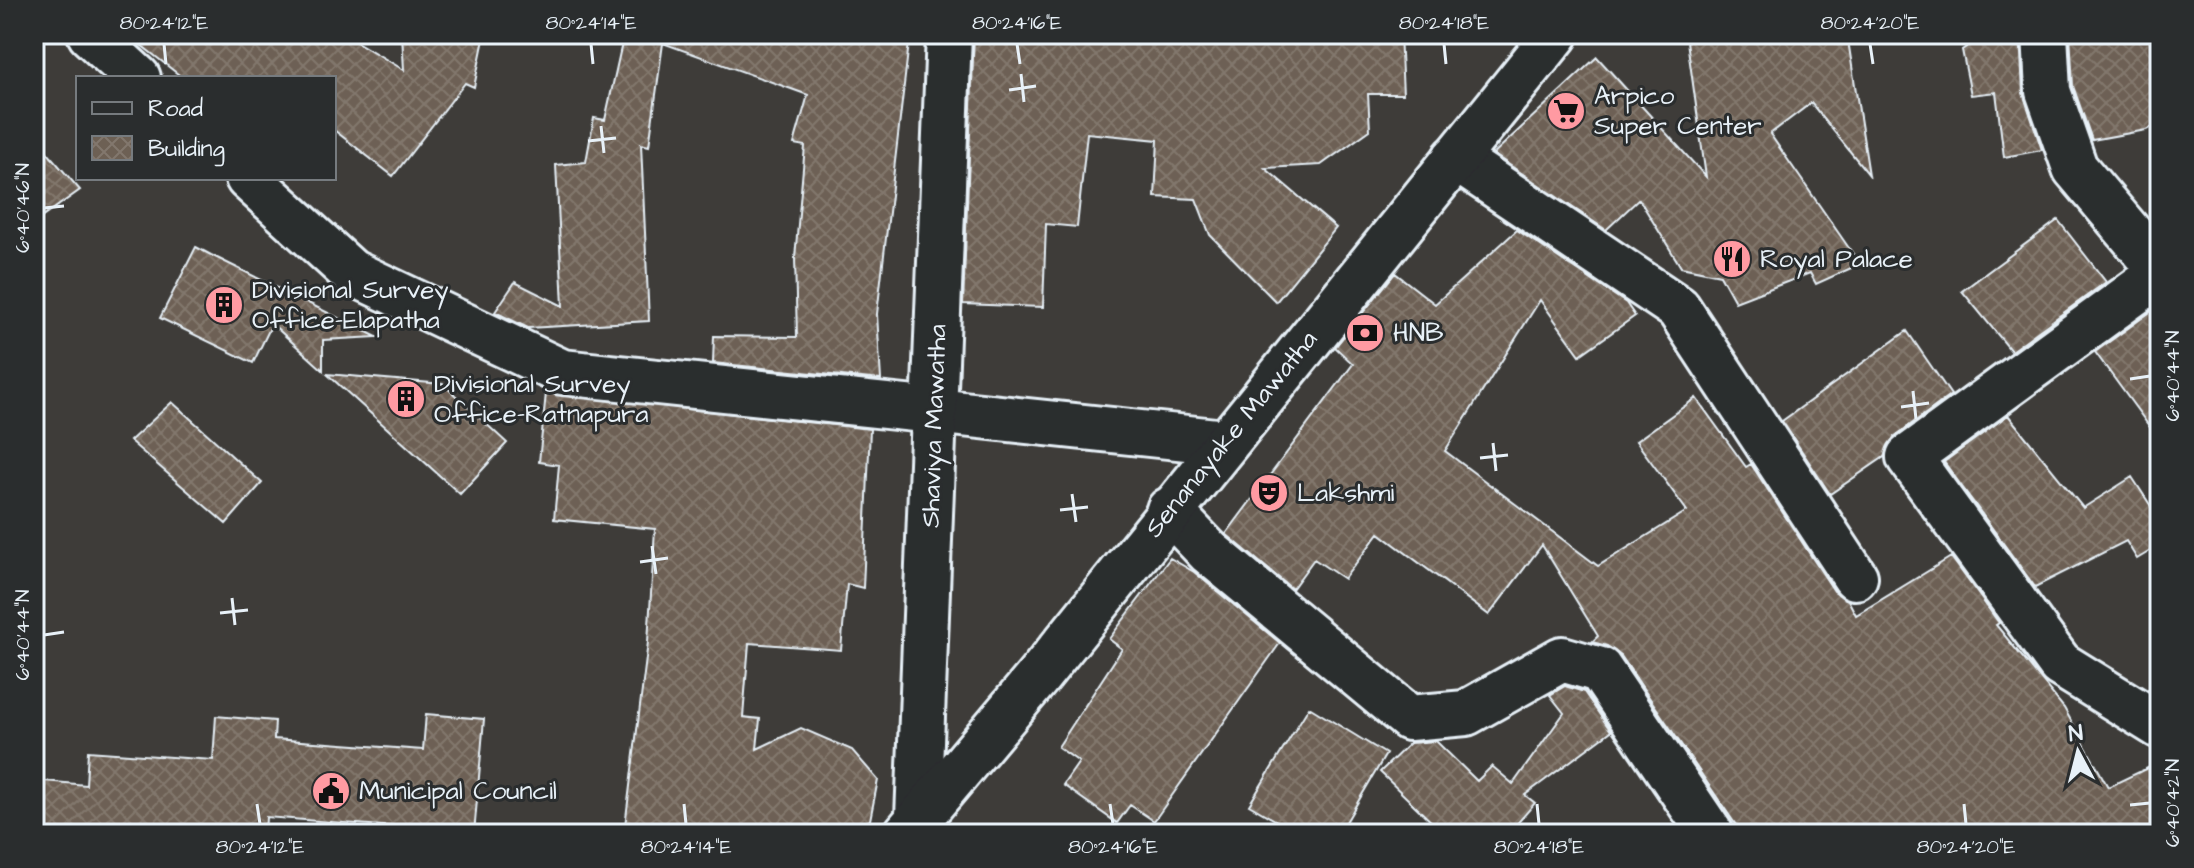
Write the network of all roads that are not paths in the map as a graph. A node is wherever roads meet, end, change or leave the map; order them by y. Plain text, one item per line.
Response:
1 (90, 34) edge
2 (949, 34) edge
3 (1556, 34) edge
4 (2045, 34) edge
5 (136, 76) edge
6 (1455, 158) junction
7 (250, 180) edge
8 (2160, 272) edge
9 (934, 411) junction
10 (1225, 442) junction
11 (1169, 510) junction
12 (1855, 577) dead end
13 (2160, 726) edge
14 (912, 826) edge
15 (1711, 834) edge

1 - 5 street
2 - 9 street, Shaviya Mawatha
3 - 6 street, Senanayake Mawatha
4 - 8 street
6 - 10 street, Senanayake Mawatha
6 - 12 street
7 - 9 street
8 - 13 street
9 - 10 street
9 - 14 street, Shaviya Mawatha
10 - 11 street, Senanayake Mawatha
11 - 14 street, Senanayake Mawatha
11 - 15 street

